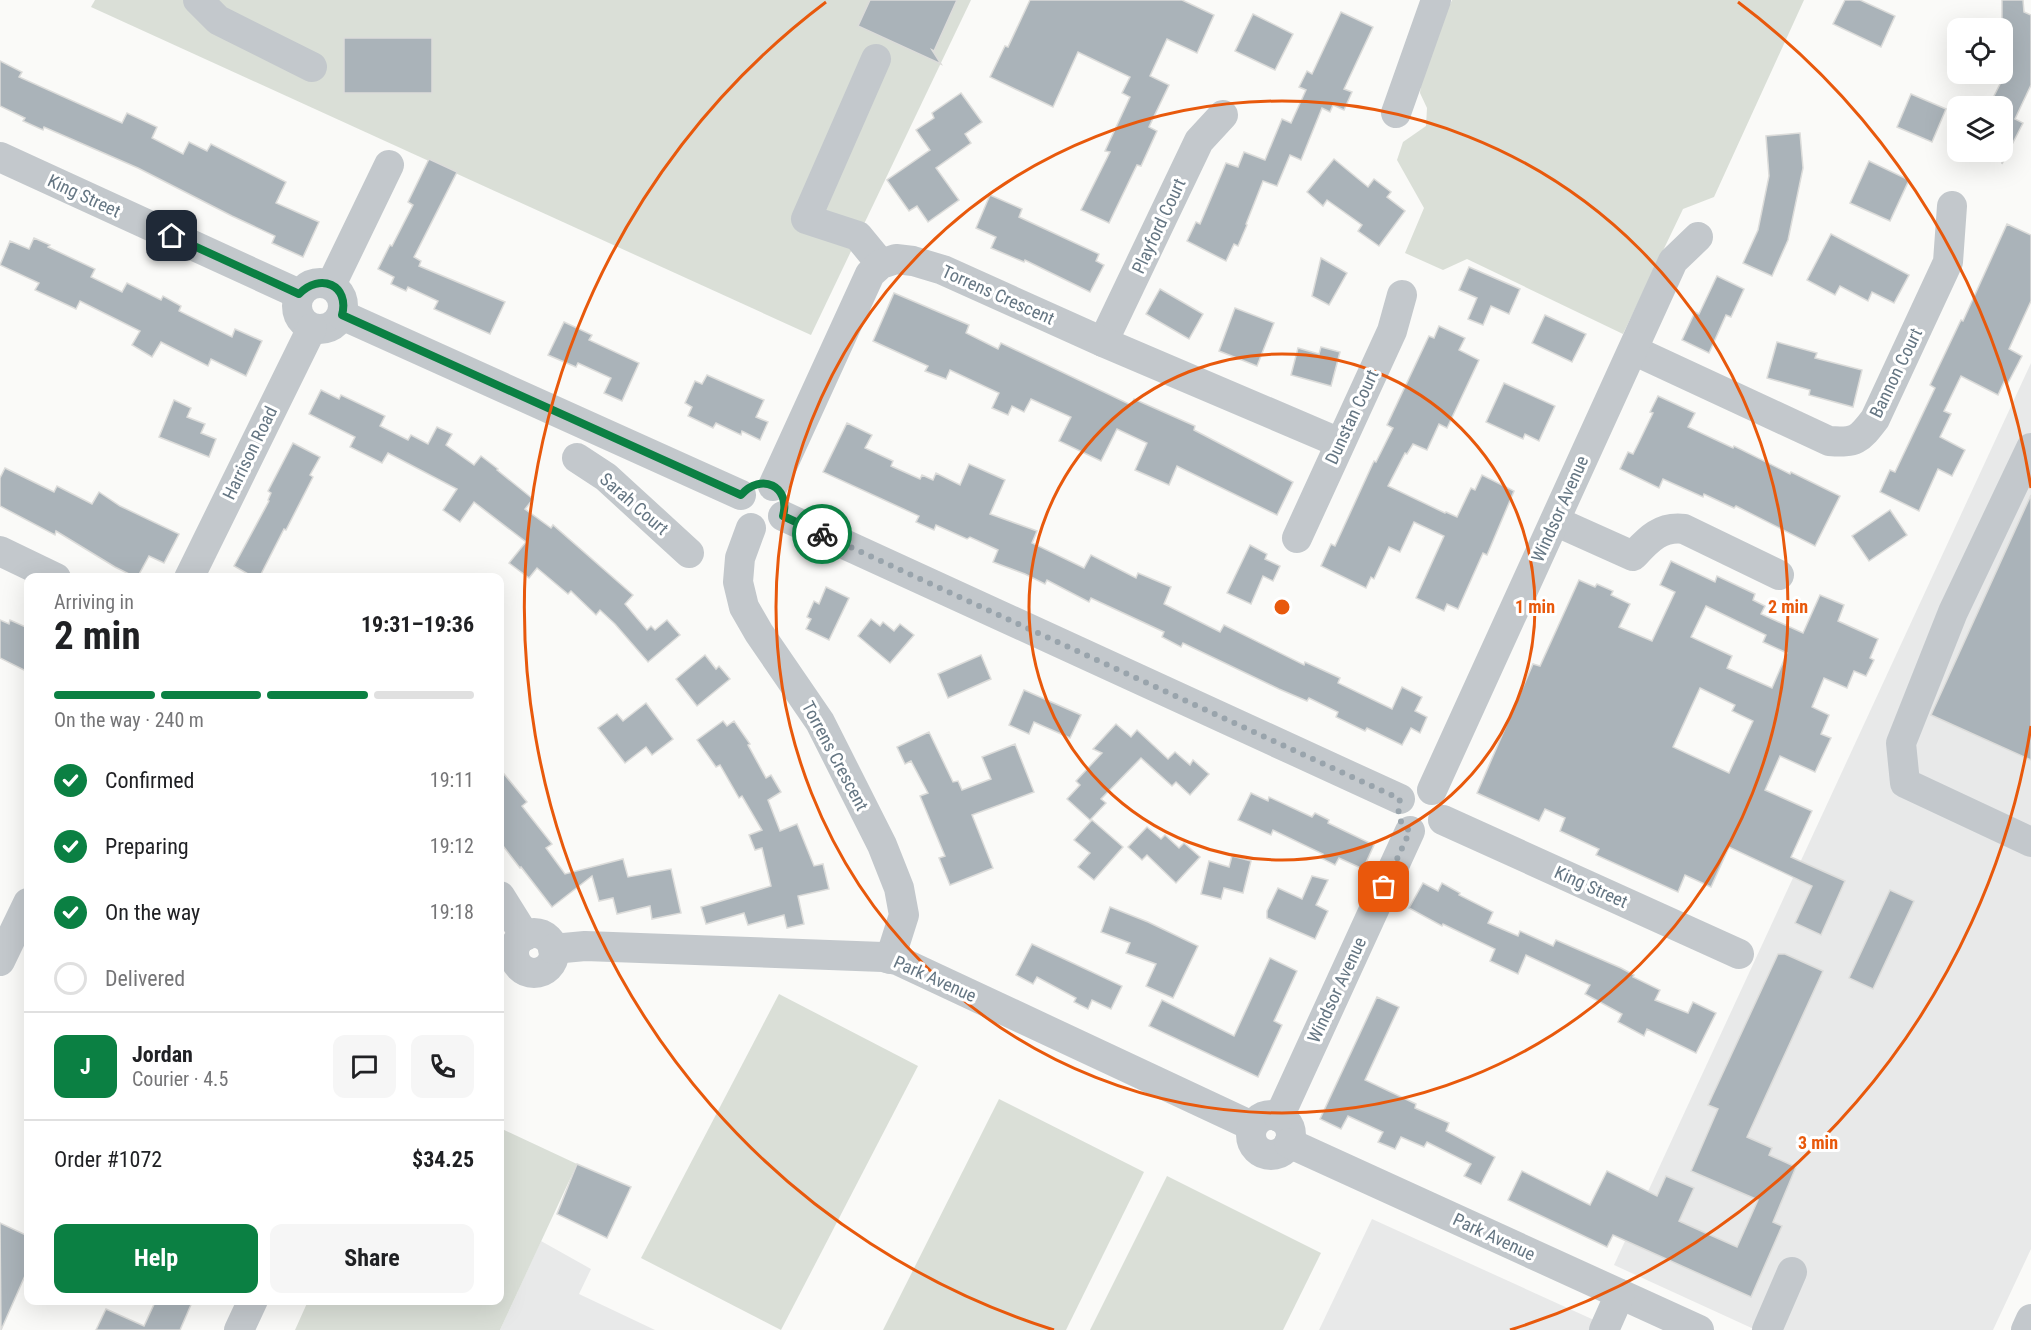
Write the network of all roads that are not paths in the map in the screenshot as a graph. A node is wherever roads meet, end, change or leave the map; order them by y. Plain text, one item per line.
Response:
1 (198, 0) edge
2 (1436, 0) edge
3 (876, 59) dead end
4 (312, 68) dead end
5 (1396, 113) dead end
6 (1223, 115) dead end
7 (0, 157) edge
8 (389, 165) dead end
9 (1952, 206) dead end
10 (1698, 237) dead end
11 (881, 264) junction
12 (331, 285) junction
13 (299, 294) junction
14 (1402, 295) dead end
15 (342, 315) junction
16 (312, 328) junction
17 (1103, 342) junction
18 (1633, 350) junction
19 (623, 442) junction
20 (1340, 443) junction
21 (2031, 448) edge
22 (577, 458) dead end
23 (606, 477) junction
24 (773, 486) junction
25 (741, 495) junction
26 (783, 516) junction
27 (1555, 521) junction
28 (750, 528) junction
29 (1298, 538) dead end
30 (0, 551) edge
31 (689, 553) dead end
32 (46, 573) edge
33 (191, 573) edge
34 (1779, 574) dead end
35 (1432, 790) junction
36 (1400, 799) junction
37 (1443, 820) junction
38 (1410, 831) junction
39 (2031, 842) edge
40 (24, 910) edge
41 (504, 913) edge
42 (2, 950) edge
43 (1739, 954) dead end
44 (514, 956) edge
45 (890, 958) junction
46 (1273, 1129) junction
47 (1792, 1272) dead end
48 (1620, 1294) junction
49 (251, 1305) edge
50 (2031, 1319) edge
51 (239, 1330) edge
52 (1604, 1330) edge
53 (1699, 1330) edge
54 (1767, 1330) edge
55 (2026, 1330) edge

1 - 4 street
2 - 5 street
3 - 11 street
6 - 17 street, Playford Court
7 - 13 street, King Street
8 - 12 street
9 - 18 street, Bannon Court
10 - 18 street, Windsor Avenue
11 - 17 street, Torrens Crescent
11 - 24 street
12 - 13 street
12 - 15 street
13 - 16 street
14 - 20 street, Dunstan Court
15 - 16 street
15 - 19 street
16 - 33 street, Harrison Road
17 - 20 street, Torrens Crescent
18 - 27 street, Windsor Avenue
19 - 23 street
19 - 25 street
20 - 29 street, Dunstan Court
21 - 39 street
22 - 23 street, Sarah Court
23 - 31 street, Sarah Court
24 - 25 street
24 - 26 street
25 - 28 street
26 - 28 street
26 - 36 street
27 - 34 street
27 - 35 street, Windsor Avenue
28 - 45 street, Torrens Crescent
30 - 32 street
35 - 36 street
35 - 37 street
36 - 38 street
37 - 38 street
37 - 43 street, King Street
38 - 46 street, Windsor Avenue
40 - 42 street
41 - 44 street
44 - 45 street, Park Avenue
45 - 46 street, Park Avenue
46 - 48 street, Park Avenue
47 - 54 street
48 - 52 street
48 - 53 street, Park Avenue
49 - 51 street
50 - 55 street

